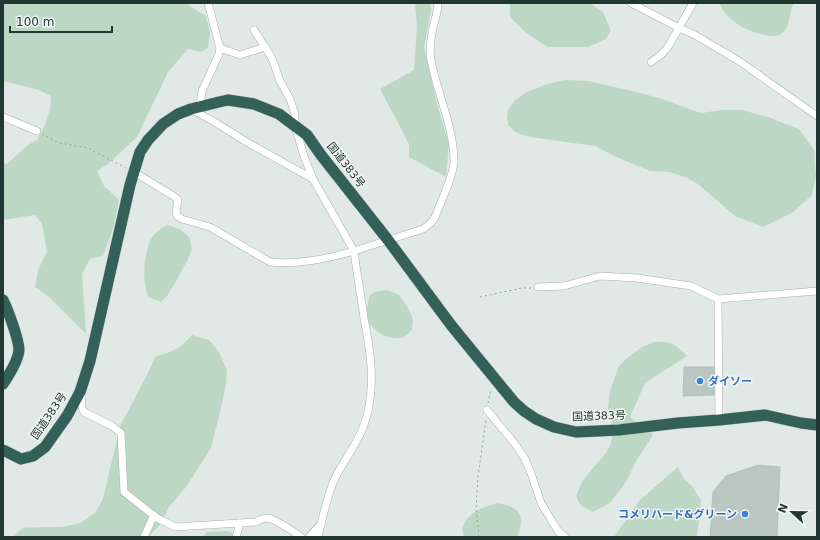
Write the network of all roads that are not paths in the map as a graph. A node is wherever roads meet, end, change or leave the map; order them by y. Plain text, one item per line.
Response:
1 (208, 3) edge
2 (437, 3) edge
3 (631, 3) edge
4 (693, 3) edge
5 (679, 28) junction
6 (254, 30) dead end
7 (265, 47) junction
8 (220, 48) junction
9 (651, 62) dead end
10 (195, 108) junction
11 (817, 116) edge
12 (3, 117) edge
13 (295, 126) junction
14 (36, 131) road end
15 (134, 172) junction
16 (313, 179) junction
17 (388, 240) junction
18 (354, 252) junction
19 (538, 288) road end
20 (817, 291) edge
21 (718, 299) junction
22 (3, 300) edge
23 (3, 384) edge
24 (81, 390) junction
25 (487, 410) road end
26 (719, 420) junction
27 (817, 425) edge
28 (3, 450) edge
29 (154, 515) junction
30 (240, 523) junction
31 (322, 524) junction
32 (144, 537) edge
33 (236, 537) edge
34 (302, 537) edge
35 (308, 537) edge
36 (318, 537) edge
37 (565, 537) edge

1 - 8 street
2 - 17 street
3 - 5 street
4 - 5 street
5 - 9 street
5 - 11 street
6 - 7 street
7 - 8 street
7 - 13 street
8 - 10 street
10 - 13 highway, 国道383号
10 - 15 highway, 国道383号
10 - 16 street
12 - 14 street
13 - 16 street
13 - 17 highway, 国道383号
15 - 18 street
15 - 24 highway, 国道383号
16 - 18 street
17 - 18 street
17 - 26 highway, 国道383号
18 - 31 street
19 - 21 street
20 - 21 street
21 - 26 street
22 - 23 highway
24 - 28 highway, 国道383号
24 - 29 street
25 - 37 street
26 - 27 highway, 国道383号
29 - 30 street
29 - 32 street
30 - 33 street
30 - 34 street
31 - 35 street
31 - 36 street

